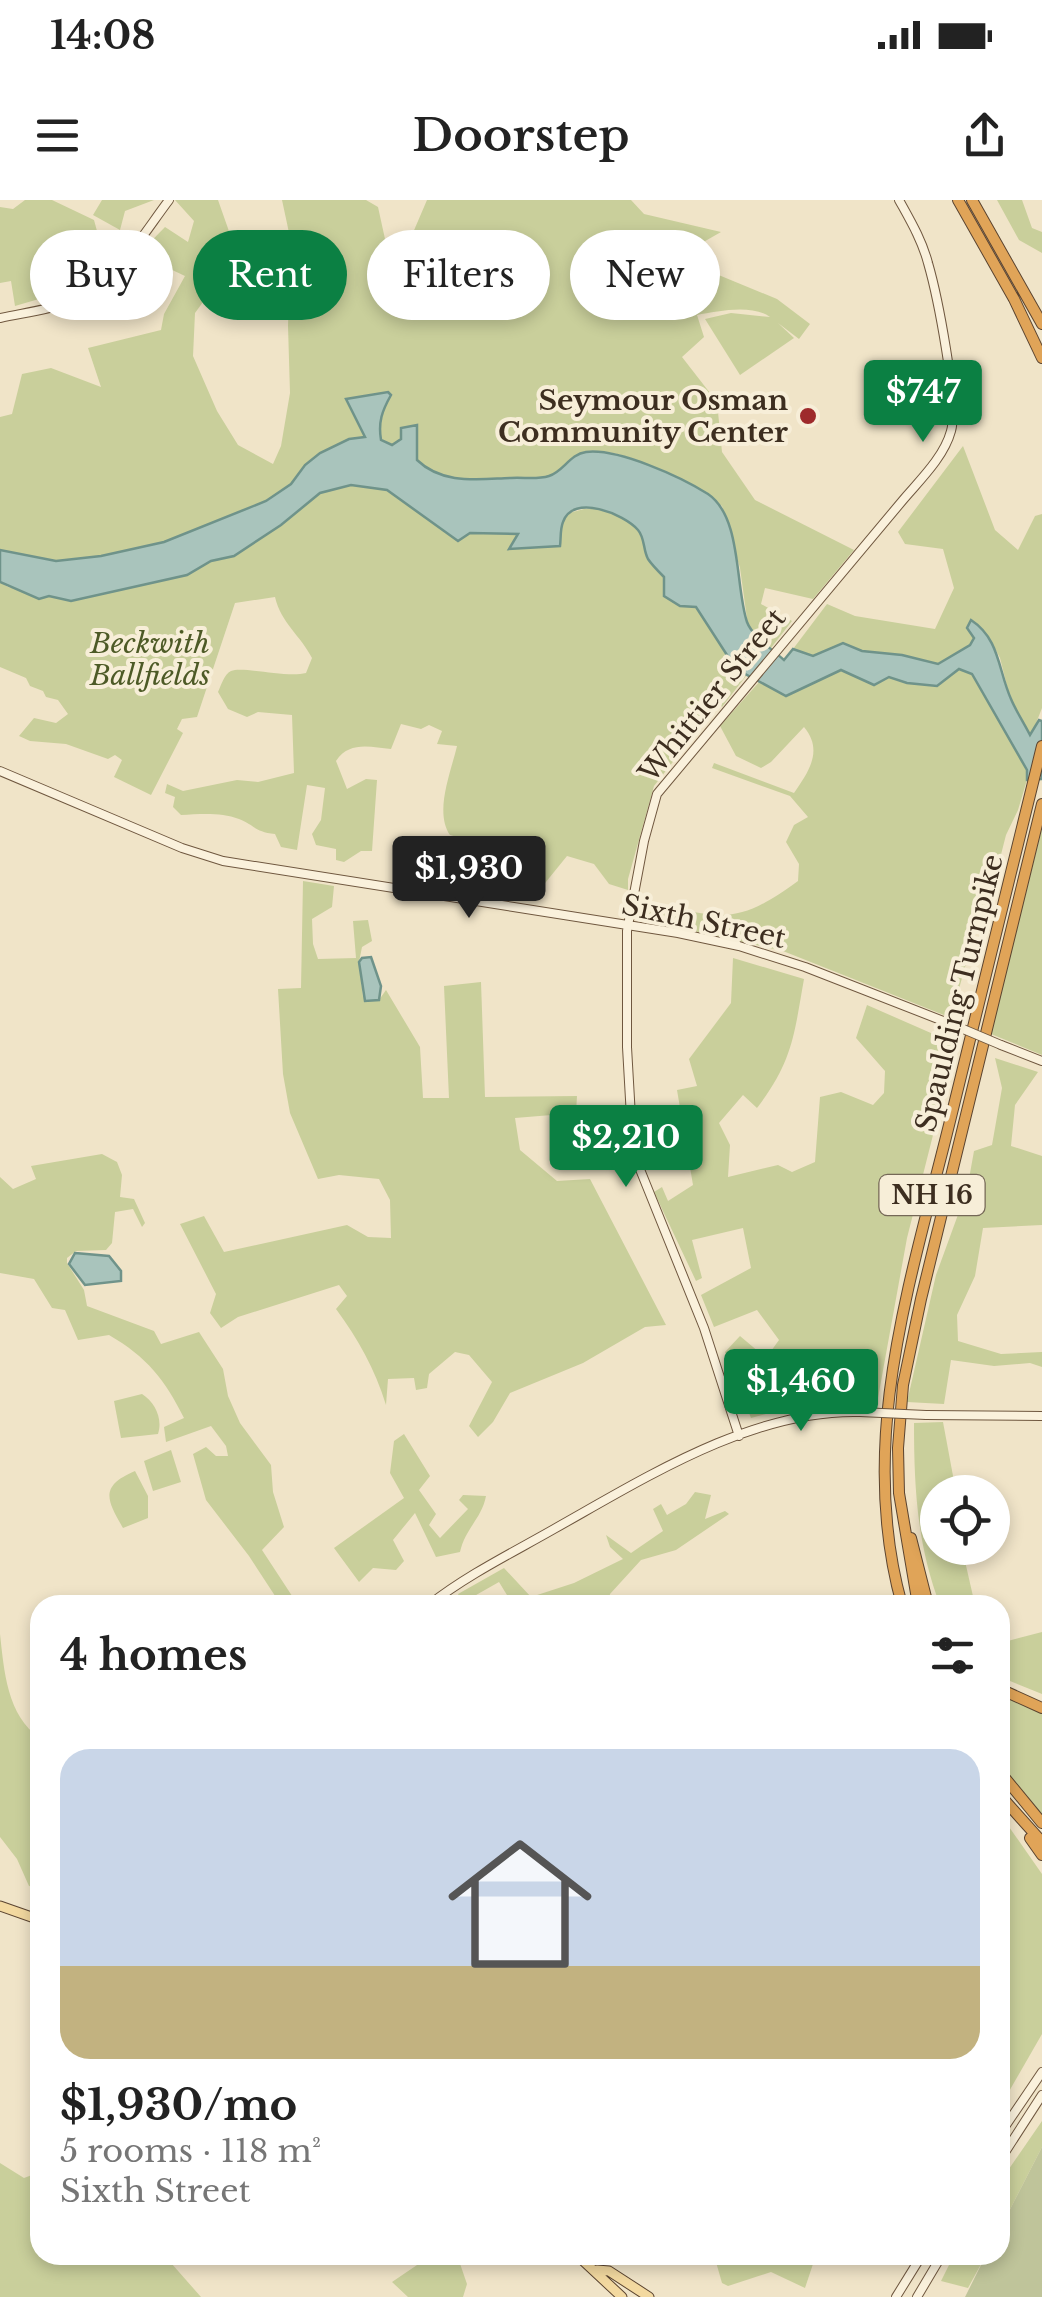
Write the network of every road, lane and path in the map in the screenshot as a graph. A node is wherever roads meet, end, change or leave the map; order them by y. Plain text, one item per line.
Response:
1 (169, 200) edge
2 (898, 200) edge
3 (958, 200) edge
4 (972, 200) edge
5 (0, 318) edge
6 (1042, 324) edge
7 (1042, 358) edge
8 (1042, 746) edge
9 (0, 772) edge
10 (1042, 804) edge
11 (628, 926) junction
12 (1042, 1061) edge
13 (1042, 1416) edge
14 (739, 1436) junction
15 (899, 1499) junction
16 (444, 1595) edge
17 (900, 1595) edge
18 (916, 1595) edge
19 (926, 1595) edge
20 (1010, 1694) edge
21 (1042, 1708) edge
22 (1010, 1784) edge
23 (1010, 1808) edge
24 (1017, 1816) junction
25 (1042, 1823) edge
26 (1042, 1842) edge
27 (1042, 1854) edge
28 (0, 1906) edge
29 (30, 1916) edge
30 (1042, 2072) edge
31 (1042, 2095) edge
32 (1010, 2119) edge
33 (1010, 2145) edge
34 (591, 2265) edge
35 (916, 2265) edge
36 (936, 2265) edge
37 (597, 2270) junction
38 (622, 2297) edge
39 (648, 2297) edge
40 (896, 2297) edge
41 (917, 2297) edge

1 - 5 street
2 - 11 street, Whittier Street
3 - 7 highway
4 - 6 highway
8 - 17 highway, Spaulding Turnpike / NH 16
9 - 11 street, Sixth Street
10 - 15 highway, Spaulding Turnpike / NH 16
11 - 12 street, Sixth Street, bridge
11 - 14 street, Whittier Street
13 - 14 street, bridge
14 - 16 street
15 - 18 highway, Spaulding Turnpike / NH 16
15 - 19 highway
20 - 21 highway
22 - 25 highway
23 - 24 highway
24 - 26 highway
24 - 27 highway
28 - 29 main road
30 - 32 street
31 - 33 street
34 - 37 main road
35 - 40 street
36 - 41 street
37 - 38 main road
37 - 39 main road

